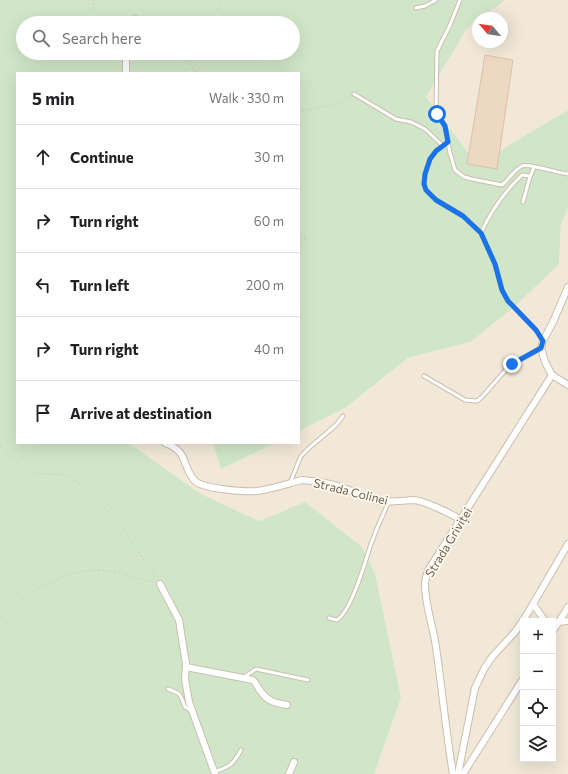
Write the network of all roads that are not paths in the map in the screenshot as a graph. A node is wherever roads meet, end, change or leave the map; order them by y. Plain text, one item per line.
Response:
1 (436, 0) edge
2 (460, 0) edge
3 (416, 8) dead end
4 (126, 60) edge
5 (126, 72) edge
6 (354, 94) road end
7 (448, 142) junction
8 (442, 145) junction
9 (534, 167) junction
10 (568, 174) edge
11 (530, 176) junction
12 (523, 202) dead end
13 (481, 233) junction
14 (568, 287) edge
15 (543, 341) junction
16 (541, 348) junction
17 (552, 375) junction
18 (424, 376) dead end
19 (568, 386) edge
20 (343, 416) dead end
21 (168, 444) edge
22 (290, 483) junction
23 (389, 502) junction
24 (461, 520) junction
25 (568, 544) edge
26 (160, 584) road end
27 (534, 604) junction
28 (568, 607) edge
29 (329, 618) dead end
30 (543, 618) edge
31 (568, 621) edge
32 (558, 622) junction
33 (556, 626) edge
34 (186, 667) junction
35 (242, 678) junction
36 (308, 680) dead end
37 (520, 684) edge
38 (168, 689) dead end
39 (287, 705) dead end
40 (192, 710) junction
41 (241, 750) dead end
42 (294, 762) dead end
43 (214, 773) edge
44 (289, 774) edge
45 (453, 774) edge
46 (458, 774) edge
47 (463, 774) edge

1 - 3 lane
2 - 7 lane
4 - 5 street
6 - 8 lane
7 - 8 lane
7 - 9 lane
8 - 13 lane
9 - 10 lane
9 - 11 lane
11 - 12 lane
11 - 13 lane
13 - 15 lane
14 - 15 street
15 - 16 street
16 - 17 street
16 - 18 lane
17 - 19 street
17 - 24 street, Strada Griviței
20 - 22 lane
21 - 22 street, Strada Colinei
22 - 23 street, Strada Colinei
23 - 24 street, Strada Colinei
23 - 29 lane
24 - 45 street, Strada Griviței
25 - 27 street
26 - 34 street
27 - 30 street
27 - 46 street
28 - 32 street
31 - 32 street
32 - 33 street
34 - 35 street
34 - 40 street
35 - 36 lane
35 - 39 street
37 - 47 street
38 - 40 lane
40 - 43 street
41 - 43 lane
42 - 44 street

